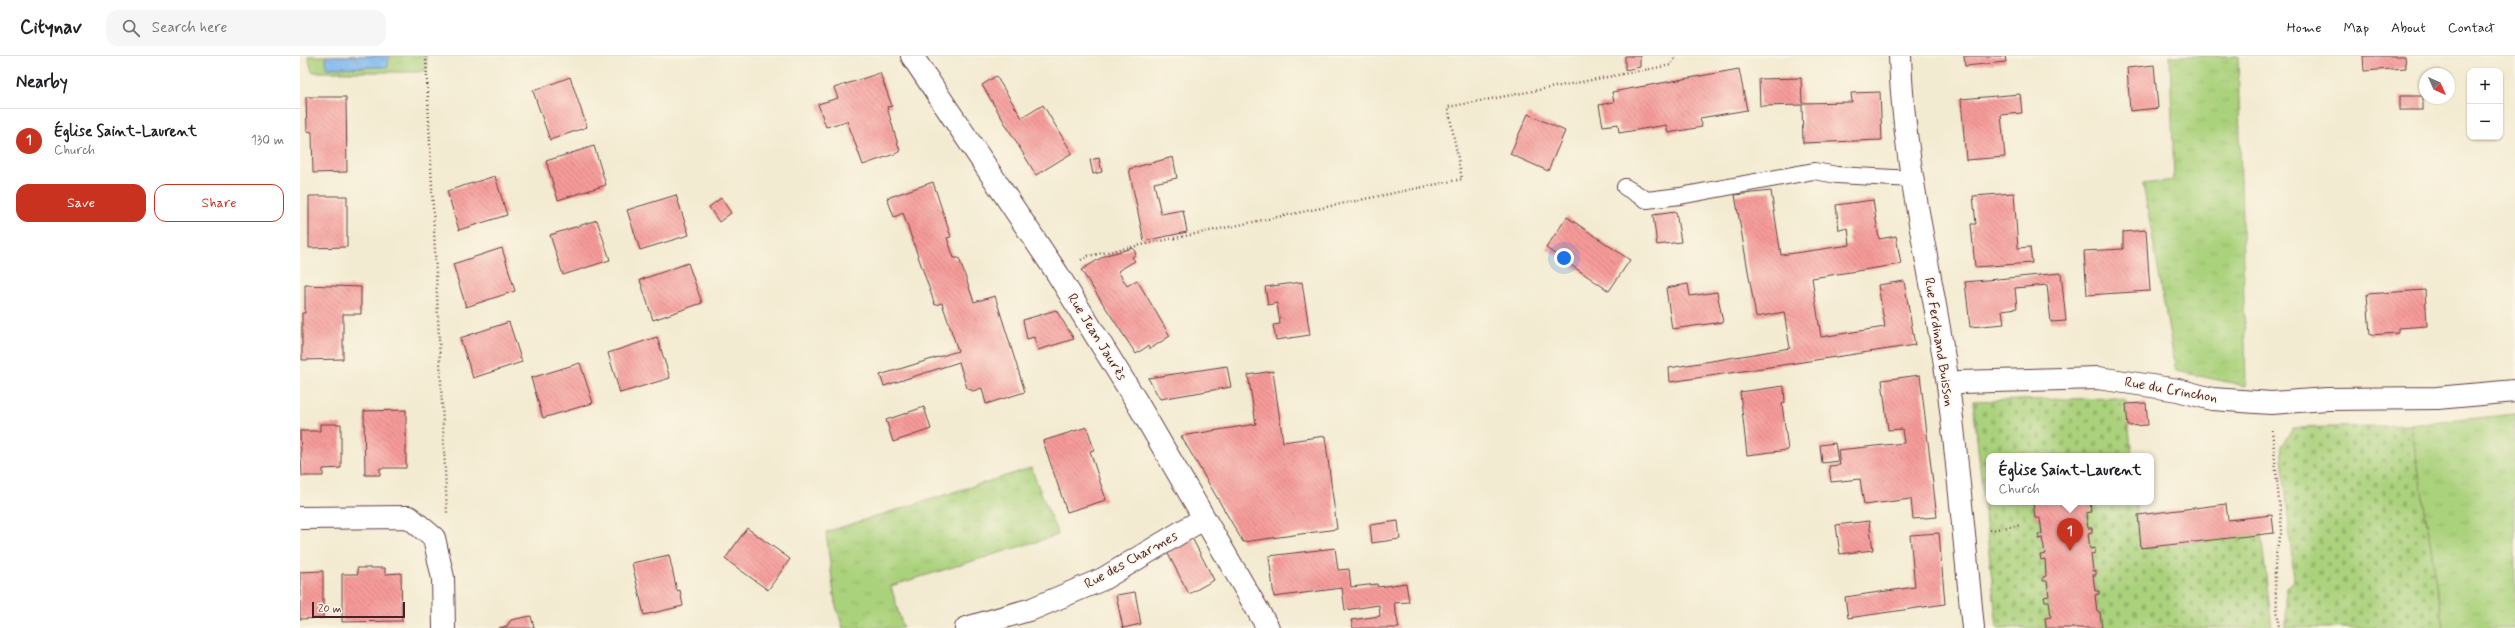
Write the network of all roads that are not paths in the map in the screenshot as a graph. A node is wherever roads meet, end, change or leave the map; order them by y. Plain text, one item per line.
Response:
1 (912, 56) edge
2 (1900, 56) edge
3 (1912, 179) junction
4 (1625, 187) dead end
5 (1948, 385) junction
6 (2515, 391) edge
7 (300, 518) edge
8 (1204, 519) junction
9 (444, 628) edge
10 (966, 628) edge
11 (1266, 628) edge
12 (1973, 628) edge

1 - 8 street, Rue Jean Jaurès
2 - 3 street, Rue Ferdinand Buisson
3 - 4 lane
3 - 5 street, Rue Ferdinand Buisson
5 - 6 street, Rue du Crinchon
5 - 12 street, Rue Ferdinand Buisson
7 - 9 street
8 - 10 street, Rue des Charmes
8 - 11 street, Rue Jean Jaurès

